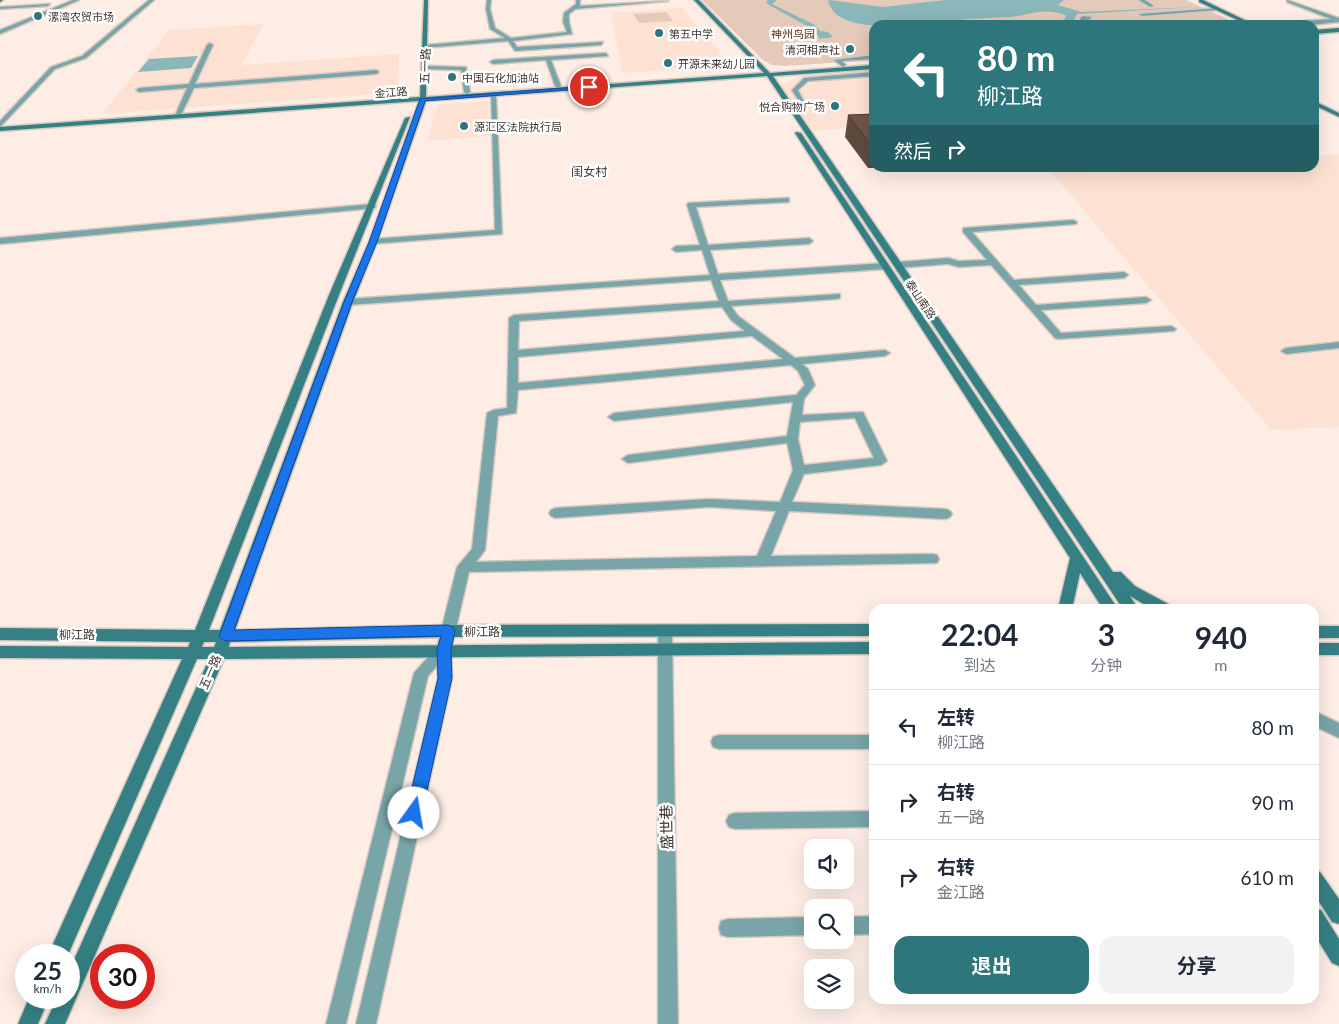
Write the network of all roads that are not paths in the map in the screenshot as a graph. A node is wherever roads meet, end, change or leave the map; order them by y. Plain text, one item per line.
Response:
1 (61, 0) edge
2 (77, 0) edge
3 (152, 0) edge
4 (419, 0) edge
5 (426, 0) edge
6 (489, 0) edge
7 (578, 0) edge
8 (689, 0) edge
9 (696, 0) edge
10 (1141, 0) edge
11 (1304, 0) edge
12 (666, 1) dead end
13 (1201, 1) edge
14 (1288, 1) edge
15 (48, 5) junction
16 (1152, 6) dead end
17 (0, 8) edge
18 (574, 8) junction
19 (1202, 10) junction
20 (1217, 10) junction
21 (1339, 13) edge
22 (1142, 14) dead end
23 (1212, 15) dead end
24 (22, 16) dead end
25 (1088, 18) dead end
26 (1083, 20) edge
27 (1240, 20) edge
28 (1339, 20) edge
29 (1319, 22) edge
30 (1319, 30) edge
31 (0, 32) edge
32 (1323, 32) junction
33 (1339, 32) edge
34 (1319, 33) edge
35 (1319, 34) edge
36 (509, 40) junction
37 (601, 43) dead end
38 (210, 45) dead end
39 (425, 47) junction
40 (606, 56) dead end
41 (869, 57) edge
42 (548, 59) junction
43 (493, 62) dead end
44 (843, 65) junction
45 (869, 65) edge
46 (869, 65) edge
47 (425, 68) junction
48 (376, 72) dead end
49 (763, 73) junction
50 (869, 74) edge
51 (607, 84) junction
52 (191, 86) junction
53 (558, 86) junction
54 (139, 90) dead end
55 (467, 92) junction
56 (493, 94) junction
57 (420, 98) junction
58 (1319, 105) edge
59 (790, 106) junction
60 (179, 113) junction
61 (1339, 115) edge
62 (795, 120) junction
63 (0, 126) edge
64 (786, 200) dead end
65 (372, 206) junction
66 (1073, 222) dead end
67 (0, 241) edge
68 (809, 241) dead end
69 (373, 242) junction
70 (705, 247) junction
71 (676, 249) dead end
72 (986, 254) junction
73 (948, 262) junction
74 (993, 262) junction
75 (898, 265) junction
76 (885, 266) junction
77 (1124, 275) dead end
78 (715, 276) junction
79 (1012, 283) junction
80 (334, 295) junction
81 (837, 296) dead end
82 (350, 298) junction
83 (1146, 300) dead end
84 (724, 304) junction
85 (1034, 308) junction
86 (1170, 329) dead end
87 (754, 333) junction
88 (1339, 344) edge
89 (1286, 351) dead end
90 (885, 353) dead end
91 (514, 354) junction
92 (792, 361) junction
93 (513, 387) junction
94 (799, 398) junction
95 (614, 417) dead end
96 (794, 419) junction
97 (792, 438) junction
98 (628, 459) dead end
99 (799, 470) junction
100 (783, 508) junction
101 (555, 513) dead end
102 (946, 514) dead end
103 (1094, 556) junction
104 (1077, 558) junction
105 (932, 559) dead end
106 (762, 561) junction
107 (464, 567) junction
108 (1066, 604) edge
109 (1108, 604) edge
110 (1128, 604) edge
111 (1156, 604) edge
112 (869, 630) edge
113 (448, 631) junction
114 (664, 631) junction
115 (1319, 632) edge
116 (1339, 632) edge
117 (0, 634) edge
118 (200, 635) junction
119 (226, 636) junction
120 (869, 648) edge
121 (1339, 648) edge
122 (664, 649) junction
123 (1319, 649) edge
124 (444, 650) junction
125 (0, 652) edge
126 (192, 653) junction
127 (219, 653) junction
128 (1319, 721) edge
129 (1339, 731) edge
130 (719, 742) dead end
131 (869, 742) edge
132 (869, 820) edge
133 (735, 821) dead end
134 (1319, 886) edge
135 (1339, 916) edge
136 (869, 925) edge
137 (1319, 925) edge
138 (804, 926) edge
139 (854, 926) edge
140 (728, 928) dead end
141 (63, 944) edge
142 (1339, 956) edge
143 (80, 968) edge
144 (35, 1009) edge
145 (62, 1009) edge
146 (28, 1024) edge
147 (55, 1024) edge
148 (336, 1024) edge
149 (366, 1024) edge
150 (668, 1024) edge

1 - 15 street
2 - 31 street
3 - 63 street
4 - 57 street, 五一路
5 - 39 street, 五一路
6 - 36 street
7 - 18 street
8 - 49 street, 泰山南路
9 - 49 street, 泰山南路
10 - 16 street
11 - 21 street
12 - 18 street
13 - 20 street
14 - 28 street
15 - 17 street
15 - 24 street
18 - 36 street
19 - 20 street
19 - 22 street
19 - 23 street
20 - 27 street
25 - 26 street
28 - 29 street
30 - 32 street
32 - 33 street
32 - 34 street
33 - 35 street
36 - 37 street
36 - 39 street
38 - 52 street
39 - 47 street, 五一路
40 - 42 street
41 - 44 street
42 - 43 street
42 - 53 street
44 - 46 street, 金江路
44 - 49 street, 金江路
45 - 49 street, 金江路
47 - 55 street
47 - 57 street, 五一路
48 - 52 street
49 - 51 street, 金江路
49 - 59 street, 泰山南路
49 - 62 street, 泰山南路
50 - 59 street
51 - 53 street, 金江路
51 - 56 street, 金江路
52 - 54 street
52 - 60 street
53 - 55 street, 金江路
55 - 57 street, 金江路
56 - 57 street, 金江路
56 - 69 street
57 - 60 street, 金江路
57 - 63 street, 金江路
57 - 65 street, 五一路
57 - 69 street, 五一路
58 - 61 street
59 - 62 street, 泰山南路
60 - 63 street, 金江路
62 - 75 street, 泰山南路
62 - 76 street, 泰山南路
64 - 70 street
65 - 67 street
65 - 80 street, 五一路
66 - 72 street
68 - 70 street
69 - 82 street, 五一路
70 - 71 street
70 - 78 street
72 - 73 street
72 - 74 street
73 - 74 street
73 - 75 street
74 - 79 street
75 - 76 street
75 - 103 street, 泰山南路
76 - 78 street
76 - 104 street, 泰山南路
77 - 79 street
78 - 82 street
78 - 84 street
79 - 85 street
80 - 82 street
80 - 118 street, 五一路
81 - 84 street
82 - 119 street, 五一路
83 - 85 street
84 - 87 street
84 - 91 street
85 - 86 street
87 - 91 street
87 - 92 street
88 - 89 street
90 - 92 street
91 - 93 street
92 - 93 street
92 - 94 street
93 - 107 street
94 - 95 street
94 - 96 street
96 - 97 street
96 - 99 street
97 - 98 street
97 - 99 street
99 - 100 street
100 - 101 street
100 - 102 street
100 - 106 street
103 - 110 street, 泰山南路
103 - 111 street
104 - 108 street
104 - 109 street, 泰山南路
105 - 106 street
106 - 107 street
107 - 113 street
112 - 114 street, 柳江路
113 - 114 street, 柳江路
113 - 119 street, 柳江路
113 - 124 street
114 - 122 street, 盛世巷
115 - 116 street
117 - 118 street, 柳江路
118 - 119 street, 柳江路
118 - 126 street, 五一路
119 - 127 street, 五一路
120 - 122 street, 柳江路
121 - 123 street
122 - 124 street, 柳江路
122 - 150 street, 盛世巷
124 - 127 street, 柳江路
124 - 148 street
124 - 149 street
125 - 126 street, 柳江路
126 - 127 street, 柳江路
126 - 141 street, 五一路
127 - 143 street, 五一路
128 - 129 street
130 - 131 street
132 - 133 street
134 - 135 street
136 - 139 street
137 - 142 street
138 - 140 street
144 - 146 street
145 - 147 street

